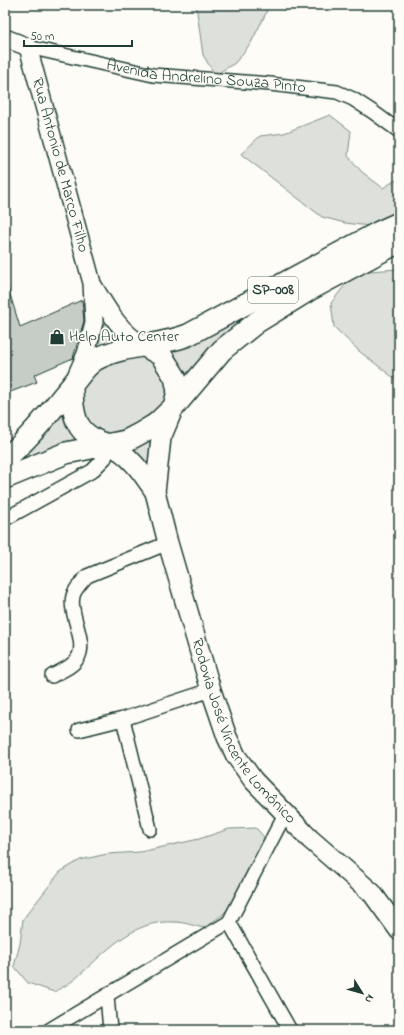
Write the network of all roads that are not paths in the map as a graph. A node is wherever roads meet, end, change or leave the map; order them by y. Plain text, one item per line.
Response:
1 (5, 38) edge
2 (28, 47) junction
3 (399, 131) edge
4 (399, 223) edge
5 (399, 242) edge
6 (92, 283) junction
7 (143, 345) junction
8 (72, 385) junction
9 (174, 407) junction
10 (109, 445) junction
11 (5, 459) edge
12 (5, 478) edge
13 (155, 492) junction
14 (5, 519) edge
15 (168, 543) junction
16 (52, 676) dead end
17 (210, 690) junction
18 (123, 719) junction
19 (79, 730) dead end
20 (285, 814) junction
21 (150, 829) dead end
22 (229, 922) junction
23 (399, 930) edge
24 (107, 996) junction
25 (49, 1030) edge
26 (110, 1030) edge
27 (290, 1030) edge

1 - 2 street, Avenida Andrelino Souza Pinto
2 - 3 street, Avenida Andrelino Souza Pinto
2 - 6 street, Rua Antonio de Marco Filho
4 - 7 main road, SP-008
5 - 9 main road, SP-008
6 - 7 street, Rua Antonio de Marco Filho
6 - 8 street, Rua Antonio de Marco Filho
7 - 8 main road, SP-008
7 - 9 main road
8 - 10 main road
8 - 11 main road, SP-008
9 - 10 main road, SP-008
9 - 13 main road, Rodovia José Vincente Lomônico
10 - 12 main road, SP-008
10 - 13 main road, Rodovia José Vincente Lomônico
10 - 14 street
13 - 15 main road, Rodovia José Vincente Lomônico
15 - 16 street
15 - 17 main road, Rodovia José Vincente Lomônico
17 - 18 street
17 - 20 main road, Rodovia José Vincente Lomônico
18 - 19 street
18 - 21 street
20 - 22 street
20 - 23 main road, Rodovia José Vincente Lomônico
22 - 24 street
22 - 27 street
24 - 25 street
24 - 26 street

